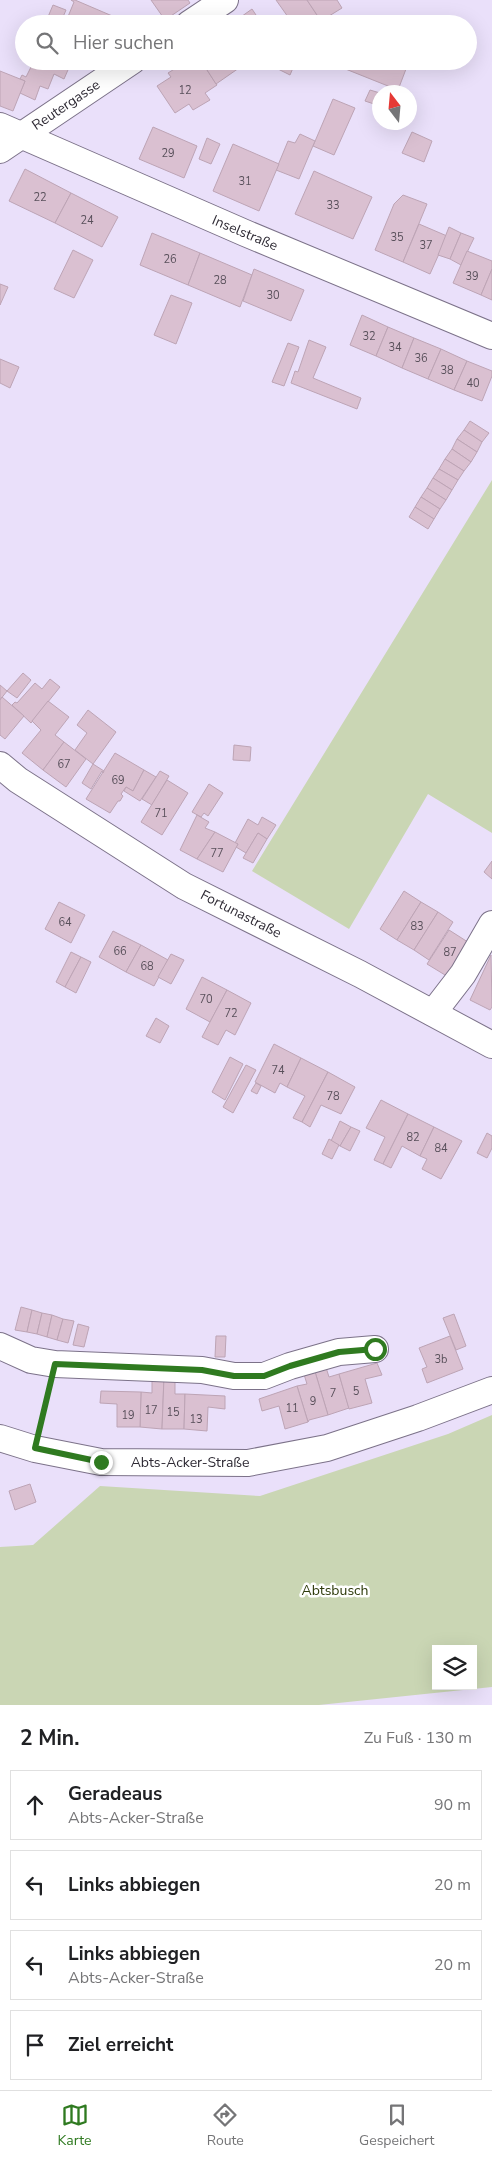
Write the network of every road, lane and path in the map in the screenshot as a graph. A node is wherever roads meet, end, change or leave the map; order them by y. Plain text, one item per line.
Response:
1 (225, 0) edge
2 (202, 15) edge
3 (117, 70) edge
4 (7, 137) edge
5 (492, 336) edge
6 (0, 765) edge
7 (492, 924) edge
8 (433, 1013) junction
9 (492, 1045) edge
10 (0, 1346) edge
11 (375, 1349) dead end
12 (55, 1364) junction
13 (492, 1390) edge
14 (0, 1438) edge
15 (35, 1448) junction

1 - 2 street
3 - 4 street, Reutergasse
4 - 5 street, Inselstraße
6 - 8 street, Fortunastraße
7 - 8 street
8 - 9 street, Fortunastraße
10 - 12 street
11 - 12 street
12 - 15 path
13 - 15 street, Abts-Acker-Straße
14 - 15 street, Abts-Acker-Straße

